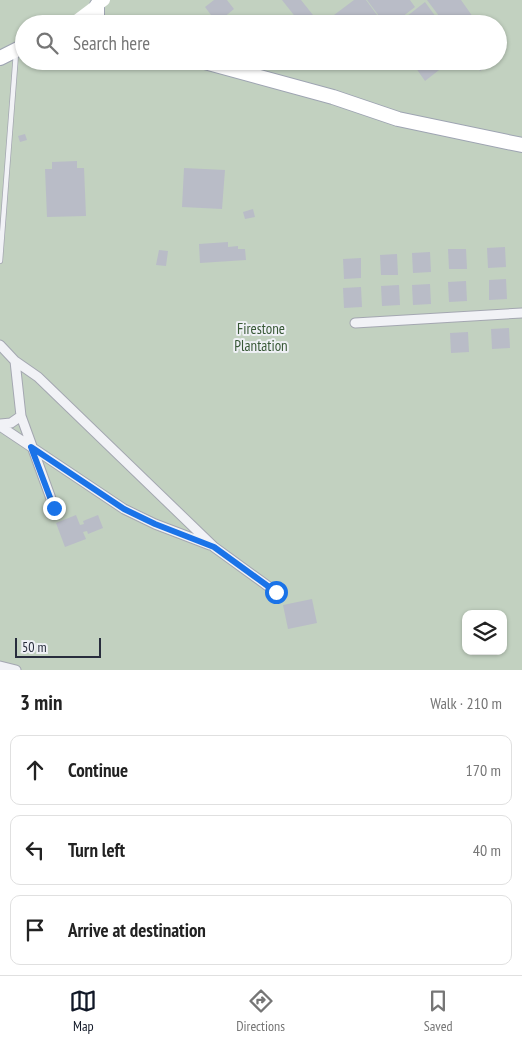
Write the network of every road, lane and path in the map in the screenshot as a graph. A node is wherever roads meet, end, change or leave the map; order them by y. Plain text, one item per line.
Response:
1 (100, 2) edge
2 (83, 15) edge
3 (98, 15) edge
4 (15, 50) edge
5 (0, 58) edge
6 (18, 70) edge
7 (234, 70) edge
8 (522, 145) edge
9 (0, 261) edge
10 (522, 313) edge
11 (355, 323) dead end
12 (0, 344) edge
13 (15, 361) junction
14 (21, 416) junction
15 (0, 425) edge
16 (31, 447) junction
17 (54, 508) dead end
18 (214, 547) junction
19 (276, 592) dead end
20 (0, 666) edge
21 (16, 670) edge

1 - 2 main road
1 - 3 main road
4 - 5 main road
6 - 9 lane
7 - 8 main road
10 - 11 street
12 - 13 street
13 - 14 street
13 - 18 street
14 - 15 street
14 - 16 street
15 - 16 street
16 - 17 street
16 - 18 street
18 - 19 street
20 - 21 street

